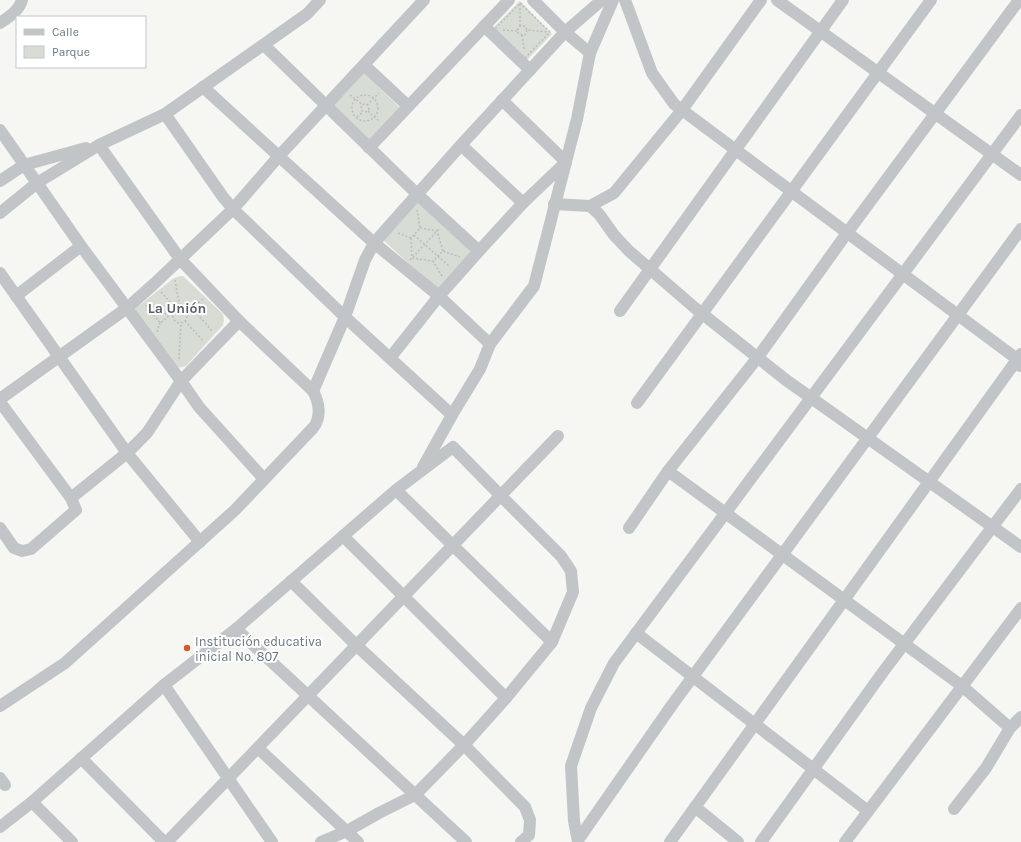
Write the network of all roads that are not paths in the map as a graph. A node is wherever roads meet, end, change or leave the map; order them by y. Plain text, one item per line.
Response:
1 (22, 0) edge
2 (320, 0) edge
3 (424, 0) edge
4 (533, 0) edge
5 (602, 0) edge
6 (613, 0) edge
7 (624, 0) edge
8 (761, 0) edge
9 (777, 0) edge
10 (843, 0) edge
11 (931, 0) edge
12 (1019, 0) edge
13 (514, 2) edge
14 (0, 23) edge
15 (484, 26) junction
16 (821, 31) junction
17 (565, 32) junction
18 (264, 45) junction
19 (590, 53) junction
20 (364, 65) junction
21 (530, 70) junction
22 (878, 72) junction
23 (203, 87) junction
24 (502, 100) junction
25 (326, 105) junction
26 (408, 106) junction
27 (682, 110) junction
28 (935, 113) junction
29 (165, 114) junction
30 (1021, 115) edge
31 (0, 130) edge
32 (100, 144) junction
33 (461, 145) junction
34 (369, 148) junction
35 (736, 150) junction
36 (992, 154) junction
37 (279, 156) junction
38 (566, 162) junction
39 (24, 165) junction
40 (1021, 174) edge
41 (0, 181) edge
42 (37, 183) junction
43 (791, 191) junction
44 (417, 194) junction
45 (523, 203) junction
46 (554, 204) junction
47 (590, 206) junction
48 (233, 209) junction
49 (0, 213) edge
50 (1021, 229) edge
51 (847, 233) junction
52 (374, 243) junction
53 (81, 246) junction
54 (479, 251) junction
55 (180, 259) junction
56 (650, 269) junction
57 (0, 273) edge
58 (903, 274) junction
59 (16, 296) junction
60 (439, 296) junction
61 (127, 308) junction
62 (620, 311) dead end
63 (702, 314) junction
64 (958, 315) junction
65 (345, 317) junction
66 (239, 321) junction
67 (490, 344) junction
68 (60, 357) junction
69 (758, 357) junction
70 (390, 358) junction
71 (1020, 360) edge
72 (181, 381) junction
73 (313, 391) junction
74 (811, 398) junction
75 (0, 400) edge
76 (637, 403) dead end
77 (452, 415) junction
78 (558, 436) dead end
79 (868, 438) junction
80 (127, 452) junction
81 (421, 470) junction
82 (668, 471) junction
83 (264, 479) junction
84 (929, 482) junction
85 (1021, 489) edge
86 (396, 490) junction
87 (501, 496) junction
88 (71, 498) junction
89 (726, 513) junction
90 (992, 527) junction
91 (0, 528) edge
92 (629, 528) dead end
93 (343, 536) junction
94 (200, 542) junction
95 (453, 546) junction
96 (1021, 547) edge
97 (782, 554) junction
98 (291, 581) junction
99 (404, 597) junction
100 (844, 600) junction
101 (1021, 608) edge
102 (236, 629) junction
103 (636, 633) junction
104 (552, 642) junction
105 (904, 643) junction
106 (356, 646) junction
107 (692, 677) junction
108 (164, 685) junction
109 (962, 686) junction
110 (308, 696) junction
111 (506, 698) junction
112 (0, 706) edge
113 (1021, 718) edge
114 (755, 724) junction
115 (1010, 728) junction
116 (464, 746) junction
117 (258, 748) junction
118 (81, 758) junction
119 (813, 769) junction
120 (228, 778) junction
121 (415, 795) junction
122 (32, 802) junction
123 (695, 808) junction
124 (954, 810) dead end
125 (868, 811) junction
126 (0, 827) edge
127 (346, 831) junction
128 (578, 841) edge
129 (72, 842) edge
130 (164, 842) edge
131 (167, 842) edge
132 (272, 842) edge
133 (321, 842) edge
134 (358, 842) edge
135 (466, 842) edge
136 (521, 842) edge
137 (670, 842) edge
138 (738, 842) edge
139 (761, 842) edge
140 (845, 842) edge

1 - 14 street
2 - 18 street
3 - 20 street
4 - 17 street
5 - 17 street
6 - 19 street
7 - 27 street
8 - 27 street
9 - 16 street
10 - 16 street
11 - 22 street
12 - 28 street
13 - 15 street
15 - 21 street
15 - 26 street
16 - 22 street
16 - 35 street
17 - 19 street
17 - 21 street
18 - 23 street
18 - 25 street
19 - 38 street
20 - 25 street
20 - 26 street
21 - 24 street
22 - 28 street
22 - 43 street
23 - 29 street
23 - 37 street
24 - 33 street
24 - 38 street
25 - 34 street
25 - 37 street
26 - 34 street
27 - 35 street
27 - 47 street
28 - 36 street
28 - 51 street
29 - 32 street
29 - 48 street
30 - 36 street
31 - 39 street
32 - 39 street
32 - 42 street
32 - 55 street
33 - 44 street
33 - 45 street
34 - 44 street
35 - 43 street
35 - 56 street
36 - 40 street
36 - 58 street
37 - 48 street
37 - 52 street
38 - 45 street
38 - 46 street
39 - 41 street
39 - 42 street
42 - 49 street
42 - 53 street
43 - 51 street
43 - 63 street
44 - 52 street
44 - 54 street
45 - 54 street
46 - 47 street
46 - 67 street
47 - 56 street
48 - 55 street
48 - 65 street
50 - 64 street
51 - 58 street
51 - 69 street
52 - 60 street
52 - 65 street
53 - 59 street
53 - 61 street
54 - 60 street
55 - 61 street
55 - 66 street
56 - 62 street
56 - 63 street
57 - 59 street
58 - 64 street
58 - 74 street
59 - 68 street
60 - 67 street
60 - 70 street
61 - 68 street
61 - 72 street
63 - 69 street
63 - 76 street
64 - 71 street
64 - 79 street
65 - 70 street
65 - 73 street
66 - 72 street
66 - 73 street
67 - 77 street
68 - 75 street
68 - 80 street
69 - 74 street
69 - 82 street
70 - 77 street
71 - 84 street
72 - 80 street
72 - 83 street
73 - 83 street
74 - 79 street
74 - 89 street
75 - 88 street
77 - 81 street
78 - 87 street
79 - 84 street
79 - 97 street
80 - 88 street
80 - 94 street
81 - 86 street
81 - 87 street
82 - 89 street
82 - 92 street
83 - 94 street
84 - 90 street
84 - 100 street
85 - 90 street
86 - 93 street
86 - 95 street
87 - 95 street
87 - 104 street
88 - 91 street
89 - 97 street
89 - 103 street
90 - 96 street
90 - 105 street
93 - 98 street
93 - 99 street
94 - 112 street
95 - 99 street
95 - 104 street
97 - 100 street
97 - 107 street
98 - 102 street
98 - 106 street
99 - 106 street
99 - 111 street
100 - 105 street
100 - 114 street
101 - 109 street
102 - 108 street
102 - 110 street
103 - 107 street
103 - 128 street
104 - 111 street
105 - 109 street
105 - 119 street
106 - 110 street
106 - 116 street
107 - 114 street
107 - 128 street
108 - 118 street
108 - 120 street
109 - 115 street
109 - 125 street
110 - 117 street
110 - 121 street
111 - 116 street
113 - 115 street
114 - 119 street
114 - 123 street
115 - 124 street
116 - 121 street
116 - 136 street
117 - 120 street
117 - 127 street
118 - 122 street
118 - 130 street
119 - 125 street
119 - 139 street
120 - 131 street
120 - 132 street
121 - 127 street
121 - 135 street
122 - 126 street
122 - 129 street
123 - 137 street
123 - 138 street
125 - 140 street
127 - 133 street
127 - 134 street

